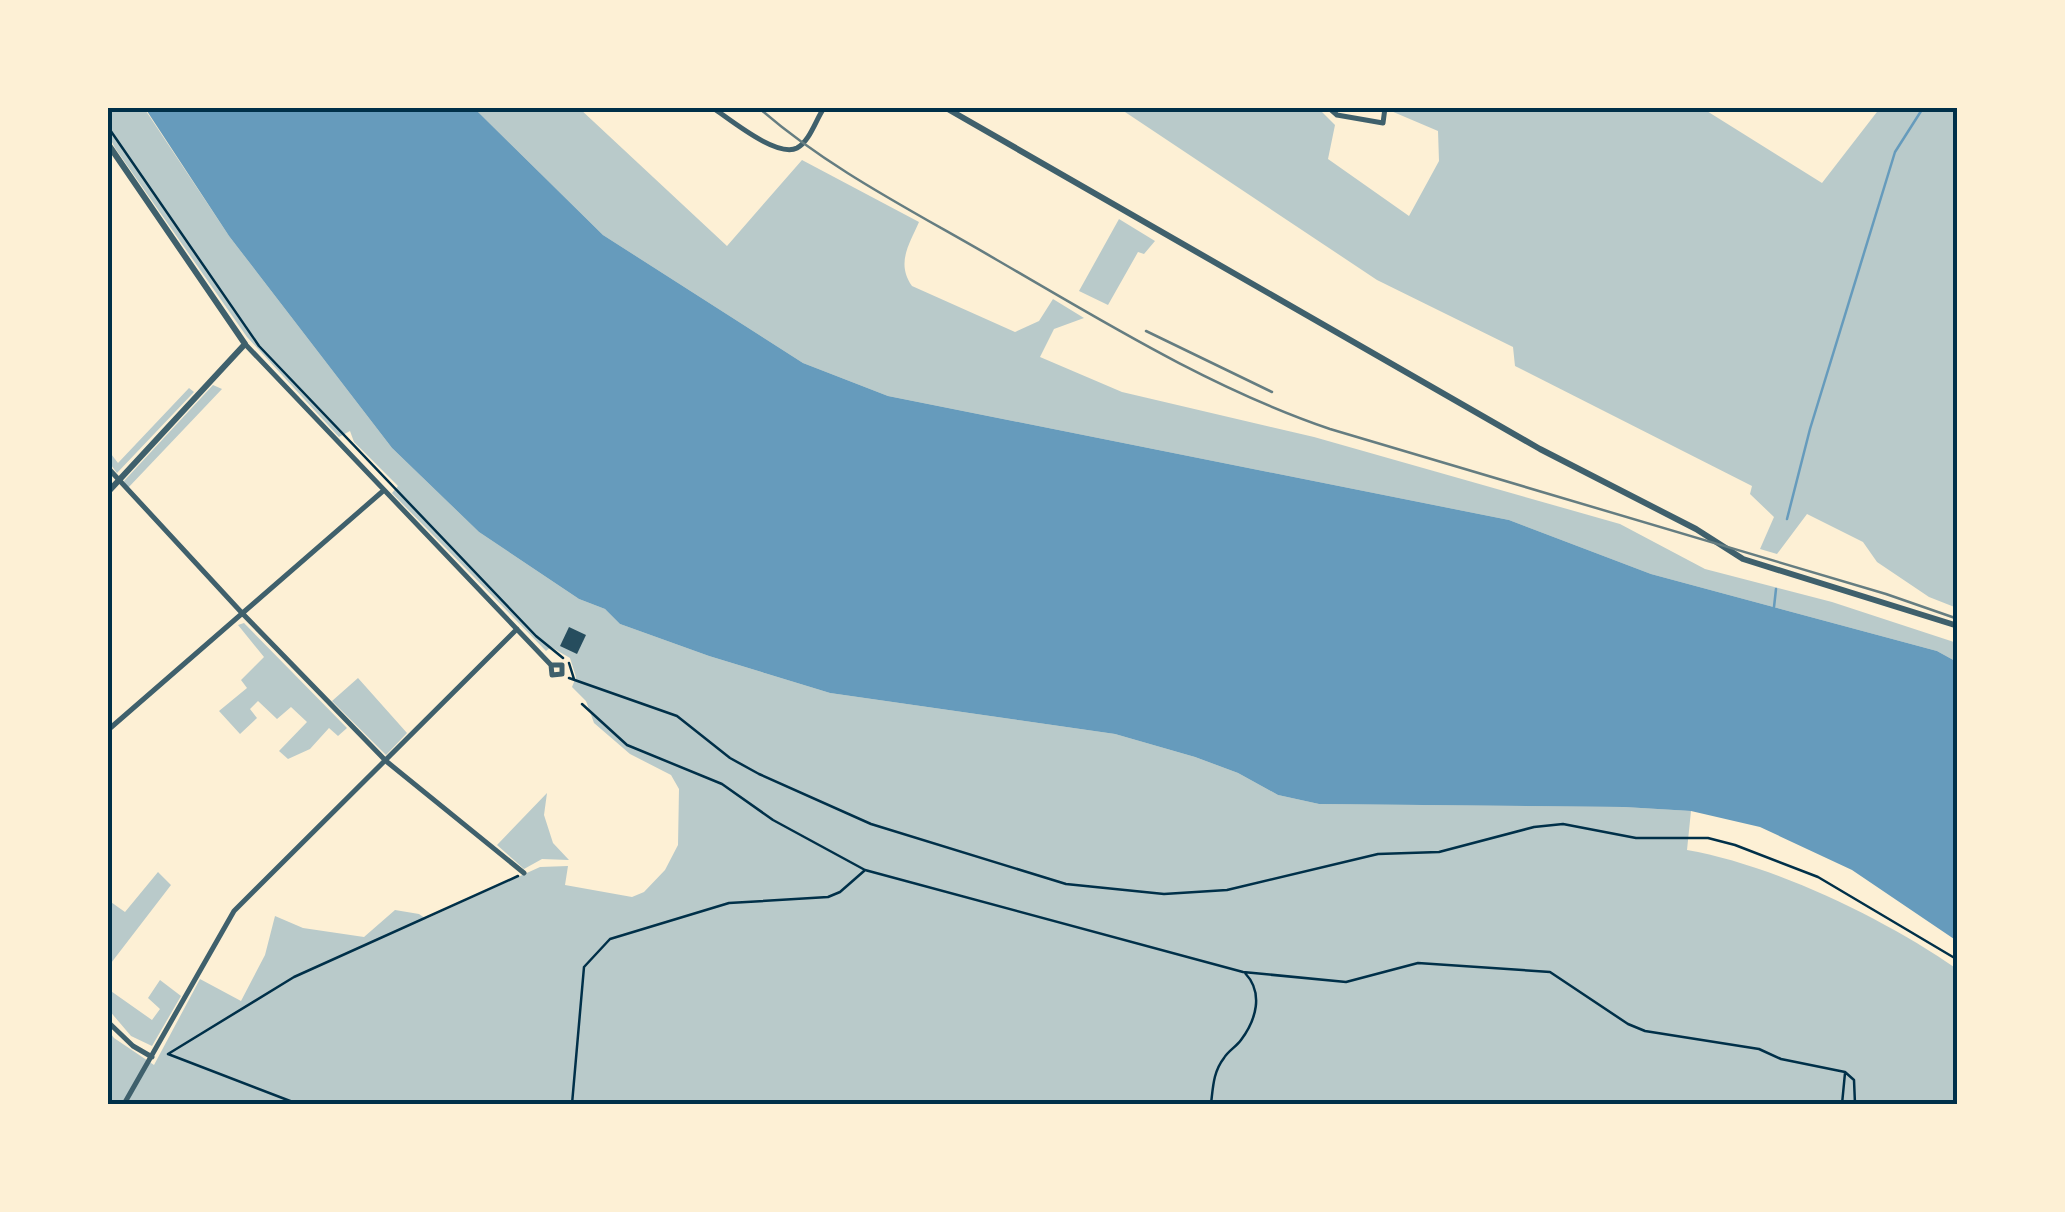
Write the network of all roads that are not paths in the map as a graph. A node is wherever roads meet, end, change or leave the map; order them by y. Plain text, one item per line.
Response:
1 (713, 108) edge
2 (824, 108) edge
3 (946, 108) edge
4 (1329, 108) edge
5 (1386, 108) edge
6 (108, 144) edge
7 (245, 344) junction
8 (108, 468) edge
9 (117, 482) junction
10 (383, 491) junction
11 (108, 492) edge
12 (242, 614) junction
13 (1958, 626) edge
14 (517, 629) junction
15 (551, 665) dead end
16 (108, 730) edge
17 (386, 760) junction
18 (524, 873) road end
19 (108, 1022) edge
20 (152, 1057) junction
21 (124, 1104) edge

1 - 2 street
3 - 13 street
4 - 5 street
6 - 7 street
7 - 9 street
7 - 10 street
8 - 9 street
9 - 11 street
9 - 12 street
10 - 12 street
10 - 14 street
12 - 16 street
12 - 17 street
14 - 15 street
14 - 17 street
17 - 18 street
17 - 20 street
19 - 20 street
20 - 21 street

